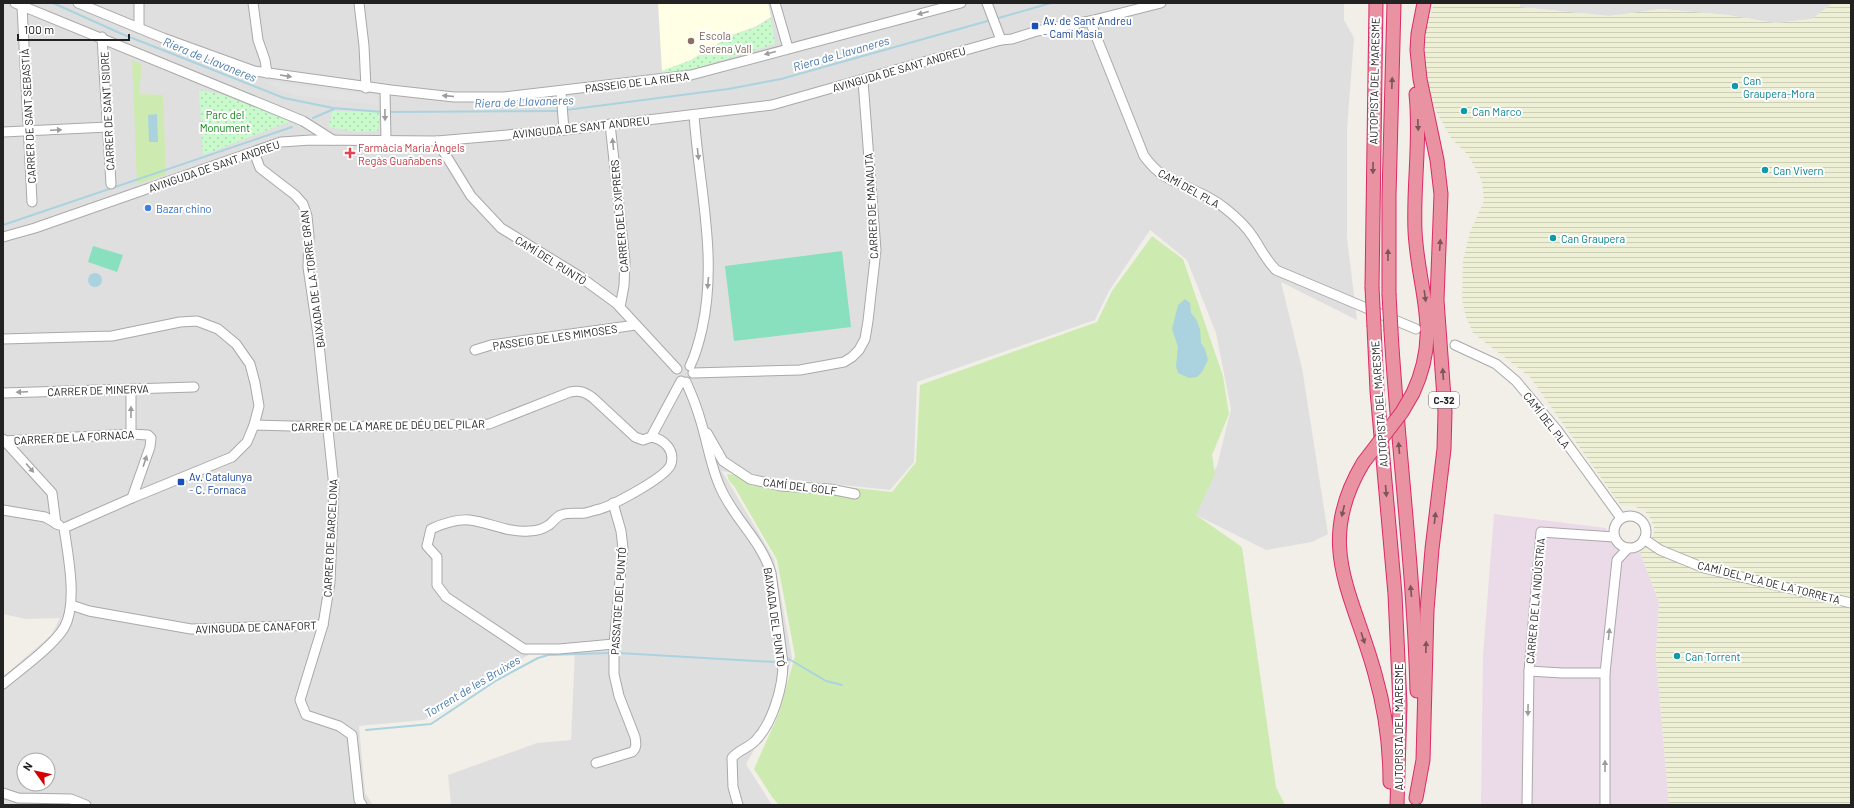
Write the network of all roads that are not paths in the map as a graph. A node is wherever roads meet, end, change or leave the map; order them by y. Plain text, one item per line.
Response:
1 (78, 3) edge
2 (139, 3) edge
3 (253, 3) edge
4 (359, 3) edge
5 (776, 3) edge
6 (961, 3) edge
7 (987, 3) edge
8 (1161, 3) edge
9 (1376, 3) edge
10 (1394, 3) edge
11 (1419, 3) edge
12 (1424, 3) edge
13 (19, 5) edge
14 (1090, 21) junction
15 (139, 28) junction
16 (102, 37) junction
17 (1001, 40) junction
18 (788, 48) junction
19 (267, 73) junction
20 (863, 81) junction
21 (366, 88) junction
22 (385, 90) junction
23 (561, 92) junction
24 (694, 115) junction
25 (610, 124) junction
26 (108, 127) junction
27 (564, 130) junction
28 (3, 132) edge
29 (29, 132) junction
30 (333, 140) junction
31 (386, 140) junction
32 (437, 141) junction
33 (254, 152) junction
34 (111, 184) dead end
35 (32, 202) dead end
36 (3, 237) edge
37 (620, 308) junction
38 (636, 325) junction
39 (1416, 329) dead end
40 (3, 338) edge
41 (1454, 346) dead end
42 (475, 350) dead end
43 (677, 369) junction
44 (691, 370) junction
45 (684, 382) junction
46 (194, 387) dead end
47 (131, 389) junction
48 (3, 392) edge
49 (702, 423) junction
50 (254, 425) junction
51 (328, 427) junction
52 (131, 434) junction
53 (651, 436) junction
54 (4, 440) edge
55 (855, 494) dead end
56 (132, 498) junction
57 (613, 503) junction
58 (3, 510) edge
59 (1620, 518) junction
60 (60, 526) junction
61 (1614, 537) junction
62 (1644, 539) junction
63 (1628, 548) junction
64 (1851, 603) edge
65 (71, 605) junction
66 (323, 625) junction
67 (614, 644) junction
68 (1529, 671) junction
69 (1606, 673) junction
70 (3, 684) edge
71 (596, 763) dead end
72 (3, 793) edge
73 (1416, 801) edge
74 (86, 805) edge
75 (362, 805) edge
76 (738, 805) edge
77 (1390, 805) edge
78 (1397, 805) edge
79 (1527, 805) edge
80 (1605, 805) edge

1 - 15 street, PASSEIG DE LA RIERA
2 - 15 street
3 - 19 street
4 - 21 street
5 - 18 street
6 -> 18 street, PASSEIG DE LA RIERA
7 - 17 street
8 - 14 street, AVINGUDA DE SANT ANDREU
9 -> 78 highway, AUTOPISTA DEL MARESME, bridge
73 -> 10 highway, AUTOPISTA DEL MARESME / C-32, bridge
11 -> 77 highway, C-32, bridge
73 -> 12 highway, C-32
13 - 16 street
13 - 29 street, CARRER DE SANT SEBASTIÀ
14 - 17 street, AVINGUDA DE SANT ANDREU
14 - 39 street, CAMÍ DEL PLA
15 - 19 street, PASSEIG DE LA RIERA
16 - 26 street, CARRER DE SANT ISIDRE
16 - 30 street
17 - 20 street, AVINGUDA DE SANT ANDREU
18 -> 23 street, PASSEIG DE LA RIERA
19 -> 21 street, PASSEIG DE LA RIERA
20 - 24 street, AVINGUDA DE SANT ANDREU
20 - 44 street, CARRER DE MANAUTA
21 - 22 street, PASSEIG DE LA RIERA
23 -> 22 street, PASSEIG DE LA RIERA
22 -> 31 street
23 - 27 street
24 - 25 street, AVINGUDA DE SANT ANDREU
24 -> 44 street
25 - 27 street, AVINGUDA DE SANT ANDREU
37 -> 25 street, CARRER DELS XIPRERS
29 -> 26 street
26 - 34 street, CARRER DE SANT ISIDRE
27 - 32 street, AVINGUDA DE SANT ANDREU
28 - 29 street
29 - 35 street, CARRER DE SANT SEBASTIÀ
30 - 31 street, AVINGUDA DE SANT ANDREU
30 - 33 street, AVINGUDA DE SANT ANDREU
31 - 32 street, AVINGUDA DE SANT ANDREU
32 - 37 street, CAMÍ DEL PUNTÓ
33 - 36 street, AVINGUDA DE SANT ANDREU
33 - 51 street, BAIXADA DE LA TORRE GRAN
37 - 38 street, CAMÍ DEL PUNTÓ
38 - 42 street, PASSEIG DE LES MIMOSES
38 - 43 street, CAMÍ DEL PUNTÓ
40 - 50 street
41 - 59 street, CAMÍ DEL PLA
43 - 44 street
43 - 45 street
44 - 45 street
45 - 49 street, BAIXADA DEL PUNTÓ
45 - 53 street
46 - 47 street, CARRER DE MINERVA
47 -> 48 street, CARRER DE MINERVA
52 -> 47 street
49 - 55 street, CAMÍ DEL GOLF
49 - 76 street, BAIXADA DEL PUNTÓ
50 - 51 street, CARRER DE LA MARE DE DÉU DEL PILAR
50 - 56 street
51 - 53 street, CARRER DE LA MARE DE DÉU DEL PILAR
51 - 66 street, CARRER DE BARCELONA
52 - 54 street, CARRER DE LA FORNACA
56 -> 52 street, CARRER DE LA FORNACA
53 - 57 street
54 -> 60 street
56 - 60 street
57 - 67 street, PASSATGE DEL PUNTÓ
57 - 67 street
58 - 60 street
59 - 61 street
59 - 62 street
60 - 65 street
61 - 63 street
61 - 68 street, CARRER DE LA INDÚSTRIA
62 - 63 street
62 - 64 street, CAMÍ DEL PLA DE LA TORRETA
69 -> 63 street
65 - 66 street, AVINGUDA DE CANAFORT
65 - 70 street
66 - 75 street, AVINGUDA DE CANAFORT
67 - 71 street, PASSATGE DEL PUNTÓ
68 - 69 street, CARRER DE LA INDÚSTRIA
68 -> 79 street, CARRER DE LA INDÚSTRIA
80 -> 69 street
72 - 74 street

